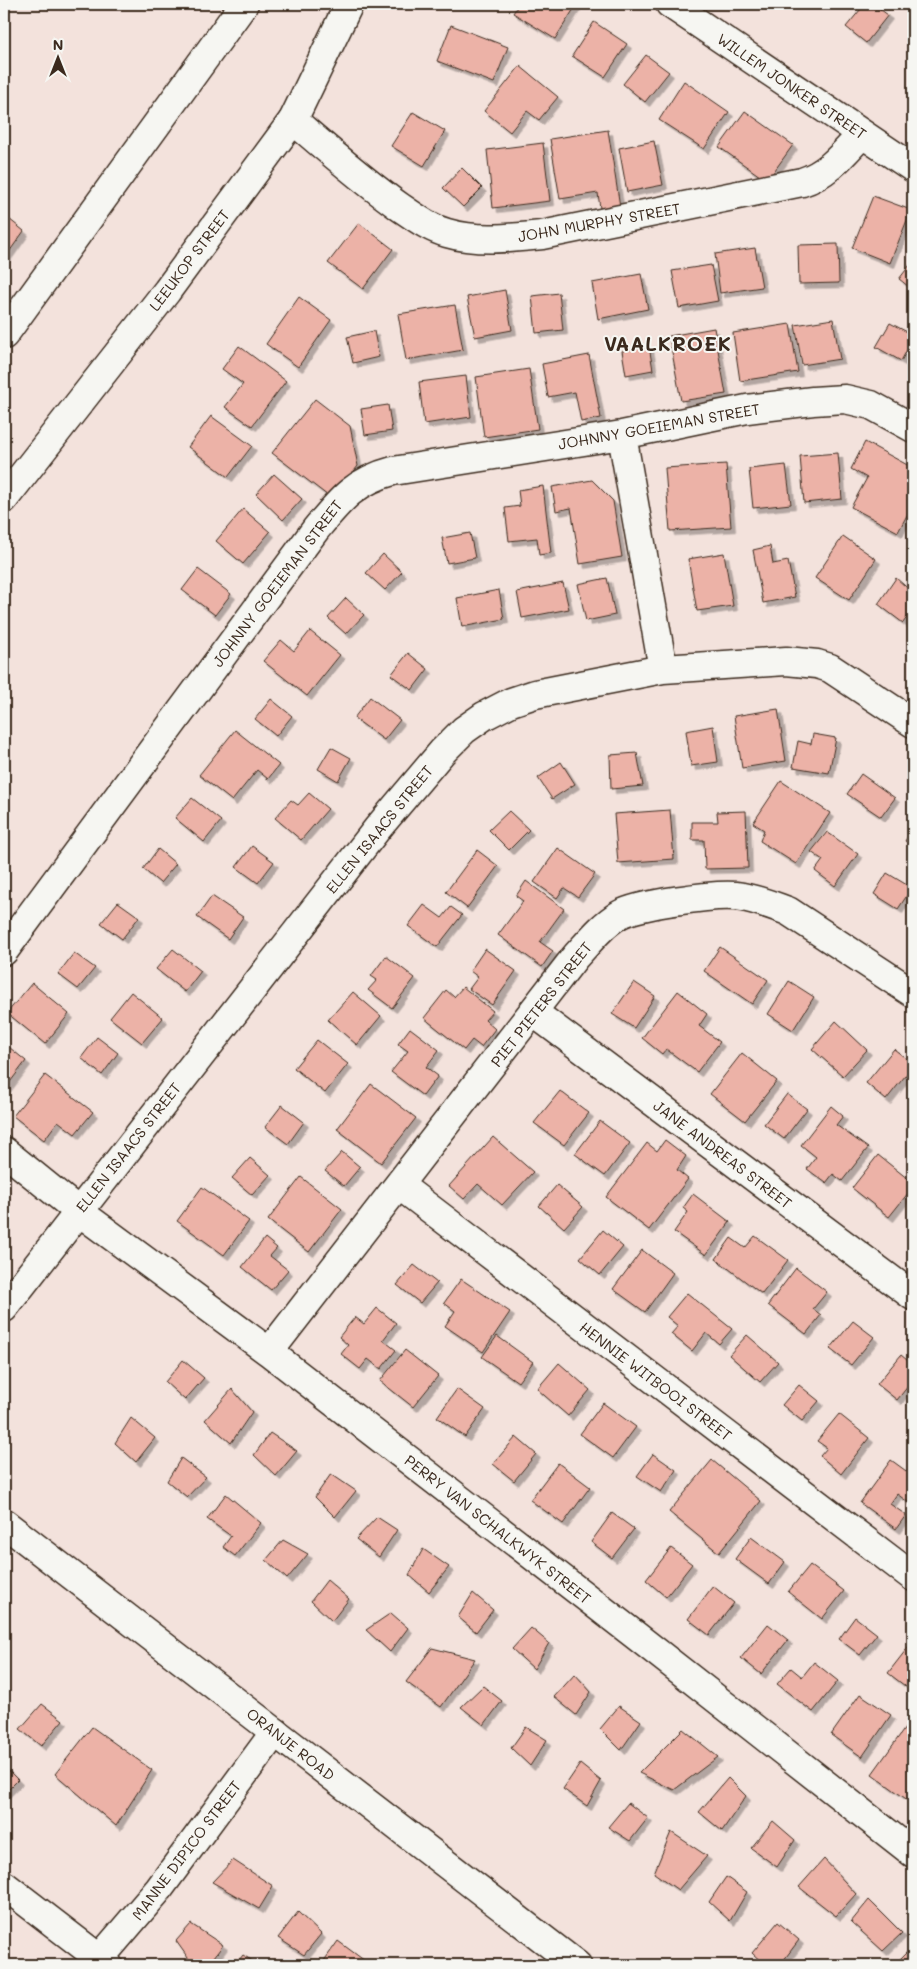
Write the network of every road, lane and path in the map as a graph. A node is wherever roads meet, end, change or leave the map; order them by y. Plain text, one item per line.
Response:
1 (244, 4) edge
2 (349, 4) edge
3 (670, 4) edge
4 (293, 120) junction
5 (862, 134) junction
6 (913, 168) edge
7 (4, 335) edge
8 (913, 428) edge
9 (622, 435) junction
10 (4, 499) edge
11 (663, 669) junction
12 (913, 722) edge
13 (4, 951) edge
14 (913, 993) edge
15 (533, 1012) junction
16 (4, 1151) edge
17 (399, 1185) junction
18 (78, 1211) junction
19 (913, 1296) edge
20 (4, 1308) edge
21 (269, 1352) junction
22 (4, 1523) edge
23 (913, 1577) edge
24 (275, 1732) junction
25 (913, 1853) edge
26 (4, 1886) edge
27 (101, 1963) edge
28 (577, 1965) edge

1 - 7 street
2 - 4 street, LEEUKOP STREET
3 - 5 street, WILLEM JONKER STREET
4 - 5 street, JOHN MURPHY STREET
4 - 10 street, LEEUKOP STREET
5 - 6 street, WILLEM JONKER STREET
8 - 9 street, JOHNNY GOEIEMAN STREET
9 - 11 street
9 - 13 street, JOHNNY GOEIEMAN STREET
11 - 12 street, ELLEN ISAACS STREET
11 - 18 street, ELLEN ISAACS STREET
14 - 15 street, PIET PIETERS STREET
15 - 17 street, PIET PIETERS STREET
15 - 19 street, JANE ANDREAS STREET
16 - 18 street
17 - 21 street, PIET PIETERS STREET
17 - 23 street, HENNIE WITBOOI STREET
18 - 20 street, ELLEN ISAACS STREET
18 - 21 street, PERRY VAN SCHALKWYK STREET
21 - 25 street, PERRY VAN SCHALKWYK STREET
22 - 24 street, ORANJE ROAD
24 - 27 street, MANNE DIPICO STREET
24 - 28 street, ORANJE ROAD
26 - 27 street

